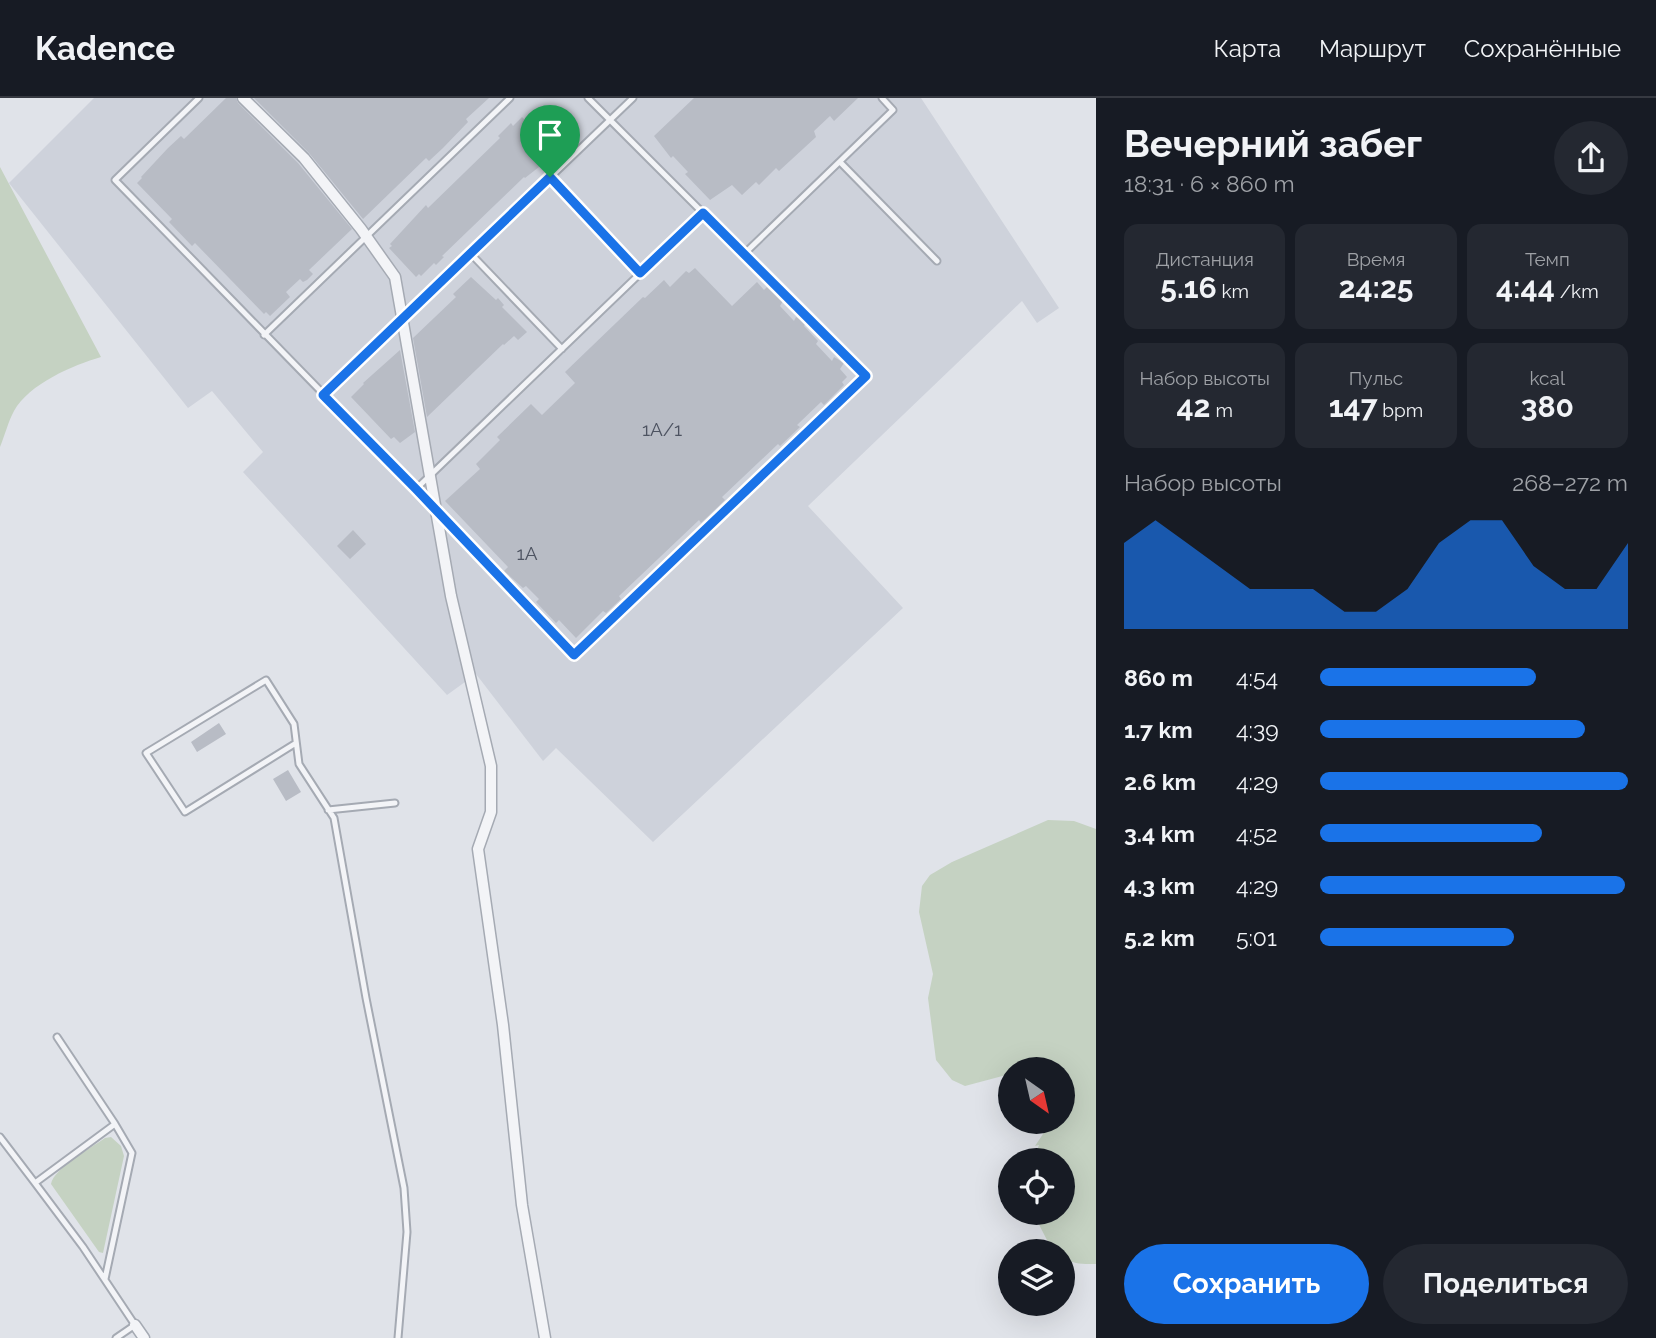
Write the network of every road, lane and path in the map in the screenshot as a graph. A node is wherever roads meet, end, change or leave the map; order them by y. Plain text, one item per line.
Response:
1 (199, 98) edge
2 (243, 98) edge
3 (510, 98) edge
4 (588, 98) edge
5 (633, 98) edge
6 (882, 98) edge
7 (610, 120) junction
8 (840, 162) junction
9 (550, 177) junction
10 (703, 213) junction
11 (471, 254) junction
12 (744, 254) junction
13 (937, 261) dead end
14 (640, 273) junction
15 (264, 335) junction
16 (562, 349) junction
17 (323, 395) junction
18 (416, 489) junction
19 (296, 743) junction
20 (395, 803) dead end
21 (328, 810) junction
22 (57, 1037) dead end
23 (115, 1124) junction
24 (0, 1138) edge
25 (35, 1183) junction
26 (105, 1279) junction
27 (135, 1325) junction
28 (117, 1338) edge
29 (144, 1338) edge
30 (398, 1338) edge
31 (545, 1338) edge

1 - 15 lane
2 - 31 street
3 - 15 lane
4 - 7 lane
5 - 7 lane
6 - 8 lane
7 - 9 lane
7 - 10 lane
8 - 12 lane
8 - 13 lane
9 - 11 lane
9 - 14 lane
10 - 12 lane
10 - 14 lane
11 - 16 lane
11 - 17 lane
12 - 18 lane
14 - 16 lane
15 - 17 lane
16 - 18 lane
17 - 18 lane
19 - 19 lane
19 - 21 lane
20 - 21 lane
21 - 30 lane
22 - 23 lane
23 - 25 lane
23 - 26 lane
24 - 25 lane
25 - 26 lane
26 - 27 lane
27 - 28 lane
27 - 29 street

